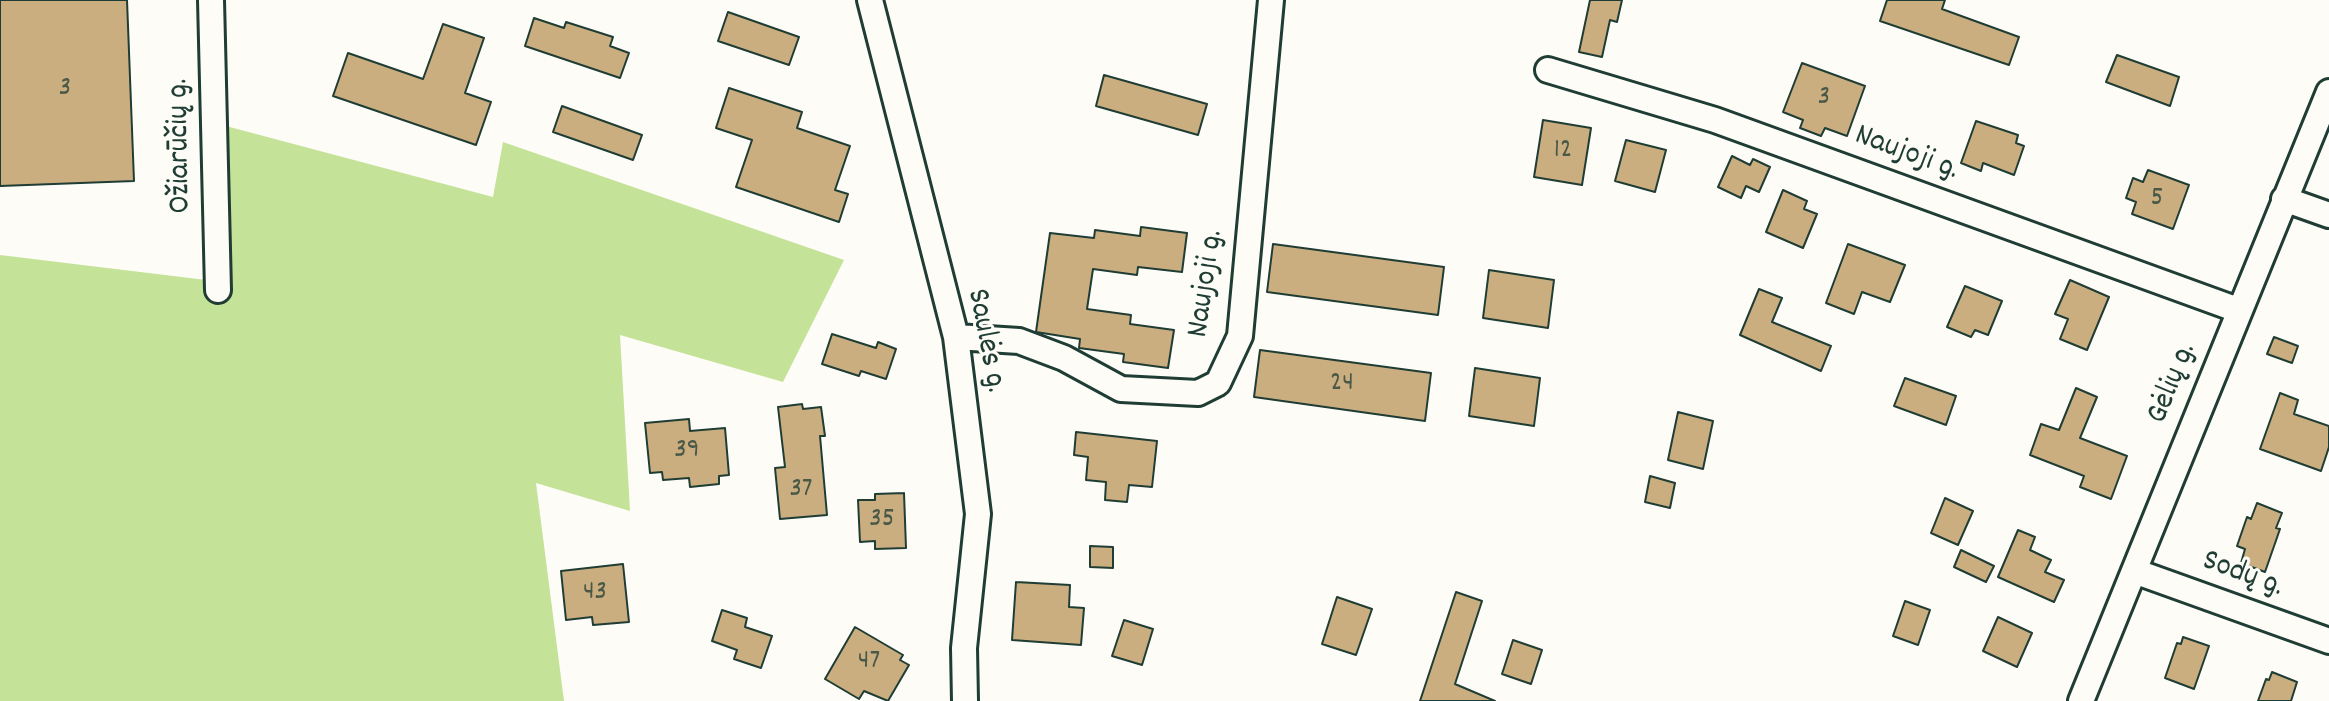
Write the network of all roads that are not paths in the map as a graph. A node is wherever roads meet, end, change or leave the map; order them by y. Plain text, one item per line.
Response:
1 (211, 0) edge
2 (870, 0) edge
3 (1270, 6) edge
4 (1548, 70) dead end
5 (2329, 92) edge
6 (2284, 199) junction
7 (2329, 215) edge
8 (218, 290) dead end
9 (2238, 310) junction
10 (956, 337) junction
11 (2134, 571) junction
12 (2329, 641) edge
13 (965, 701) edge
14 (2081, 701) edge

1 - 8 street, Ožiarūčių g.
2 - 10 street, Saulės g.
3 - 10 street, Naujoji g.
4 - 9 street, Naujoji g.
5 - 6 street, Gėlių g.
6 - 7 street
6 - 9 street, Gėlių g.
9 - 11 street, Gėlių g.
10 - 13 street, Saulės g.
11 - 12 street, Sodų g.
11 - 14 street, Gėlių g.

